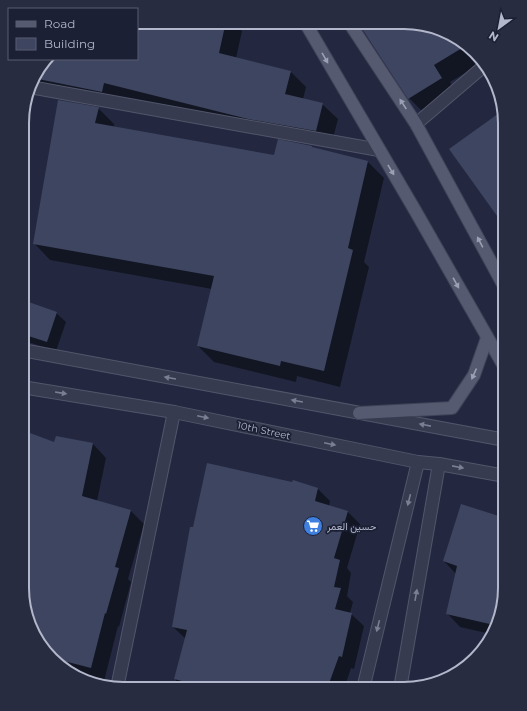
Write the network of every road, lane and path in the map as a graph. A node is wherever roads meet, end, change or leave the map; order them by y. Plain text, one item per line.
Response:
1 (309, 29) edge
2 (353, 29) edge
3 (481, 69) edge
4 (36, 88) edge
5 (416, 124) junction
6 (379, 150) junction
7 (498, 275) edge
8 (487, 338) junction
9 (29, 351) edge
10 (498, 356) edge
11 (29, 388) edge
12 (174, 412) junction
13 (359, 413) junction
14 (498, 439) edge
15 (418, 462) junction
16 (439, 464) junction
17 (498, 475) edge
18 (118, 682) edge
19 (364, 682) edge
20 (401, 682) edge

1 -> 6 main road
5 -> 2 main road
3 - 5 street
4 - 6 street
7 -> 5 main road
6 -> 8 main road
8 - 10 main road
8 -> 13 main road
13 -> 9 street
11 -> 12 street, 10th Street
12 -> 15 street, 10th Street
12 - 18 street
14 -> 13 street
15 - 16 street, 10th Street
15 -> 19 street
16 -> 17 street, 10th Street
20 -> 16 street

